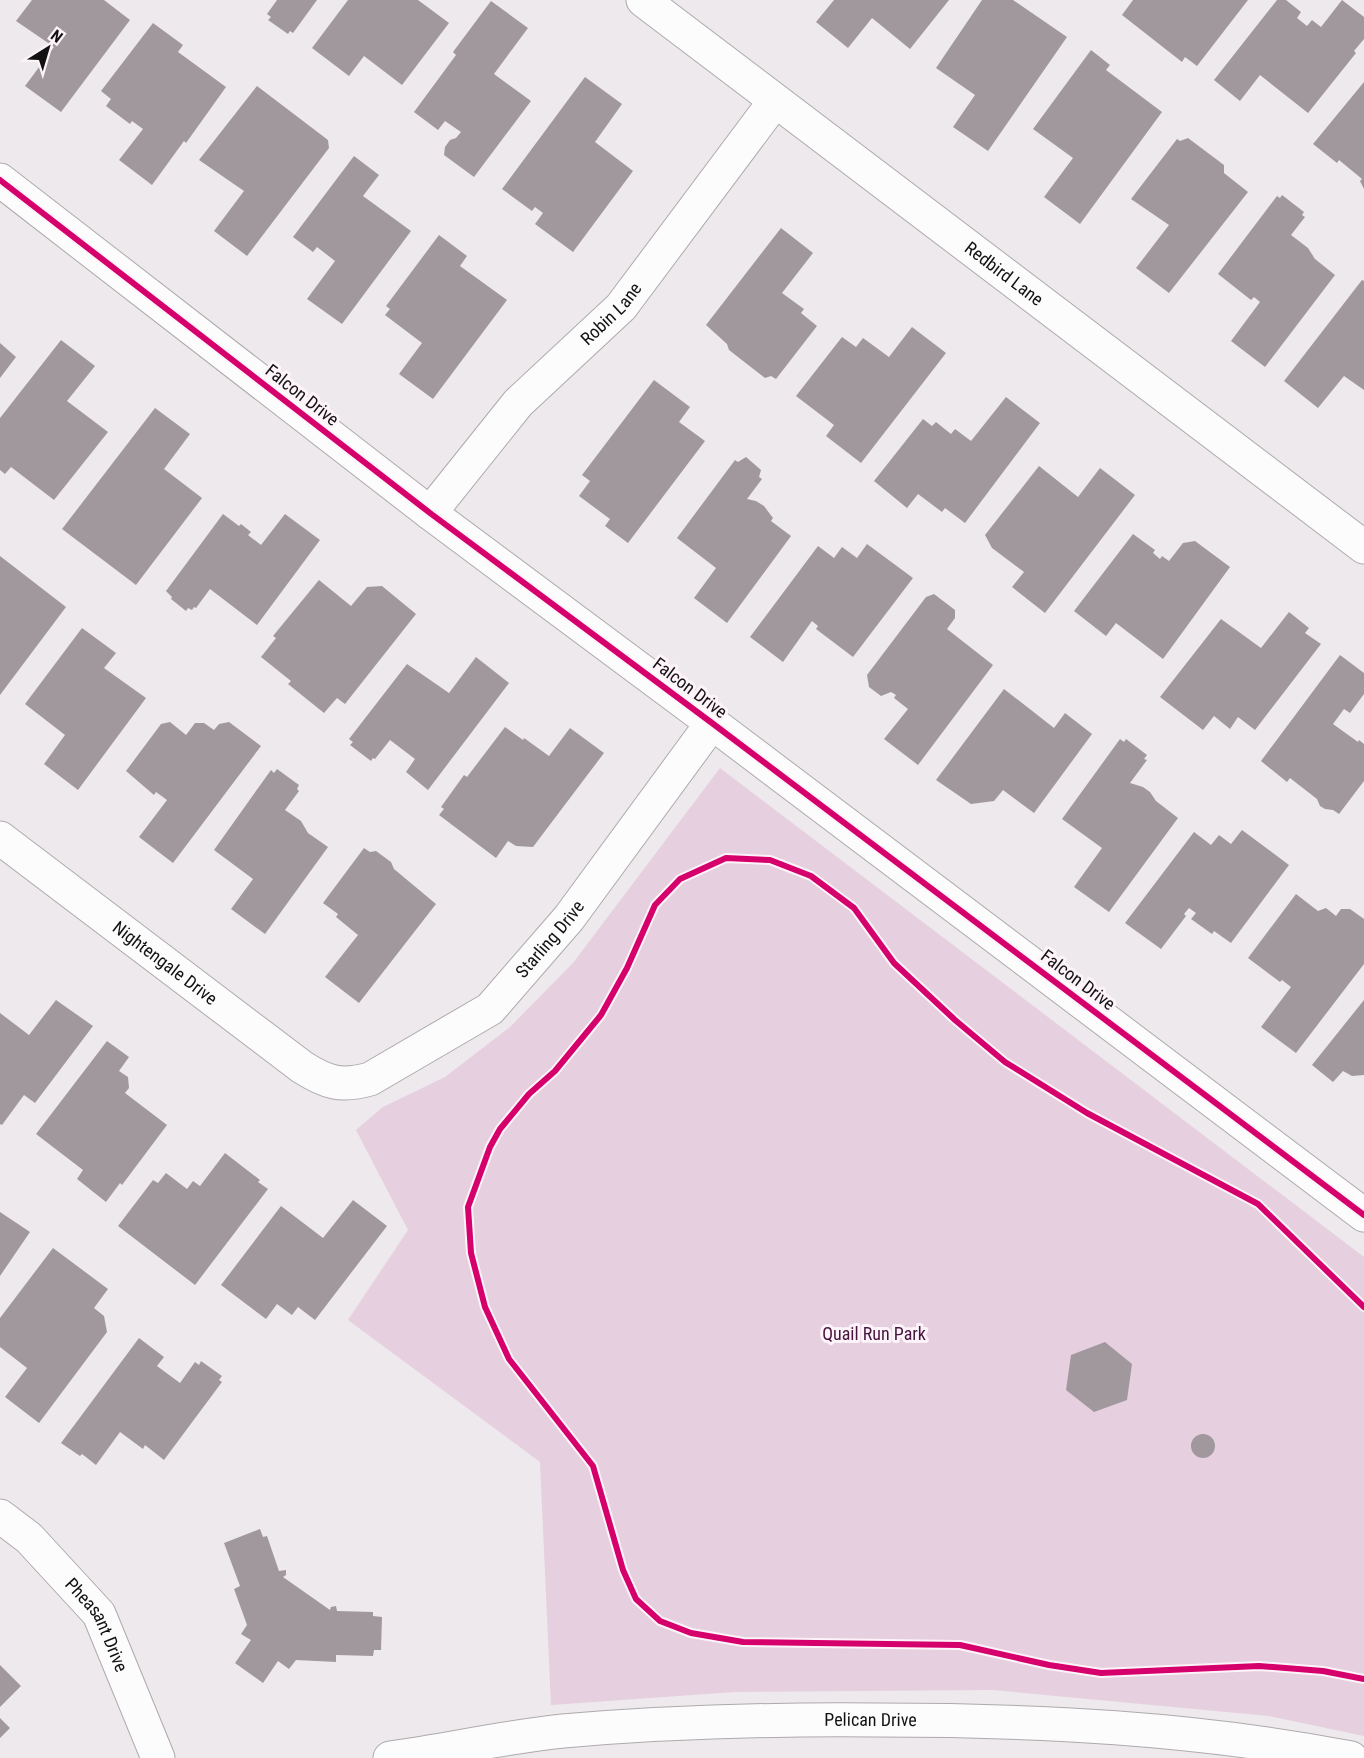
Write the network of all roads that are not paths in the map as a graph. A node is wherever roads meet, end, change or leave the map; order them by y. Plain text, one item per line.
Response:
1 (643, 0) edge
2 (775, 101) junction
3 (0, 180) edge
4 (430, 513) junction
5 (1364, 548) edge
6 (712, 723) junction
7 (0, 838) edge
8 (334, 1083) joint
9 (1364, 1215) edge
10 (0, 1516) edge
11 (426, 1755) edge
12 (158, 1758) edge
13 (390, 1758) edge
14 (1351, 1758) edge

1 - 2 street, Redbird Lane
2 - 4 street, Robin Lane
2 - 5 street, Redbird Lane
3 - 4 street, Falcon Drive
4 - 6 street, Falcon Drive
6 - 8 street, Starling Drive
6 - 9 street, Falcon Drive
7 - 8 street, Nightengale Drive
10 - 12 street, Pheasant Drive
11 - 13 street, Pelican Drive
11 - 14 street, Pelican Drive

